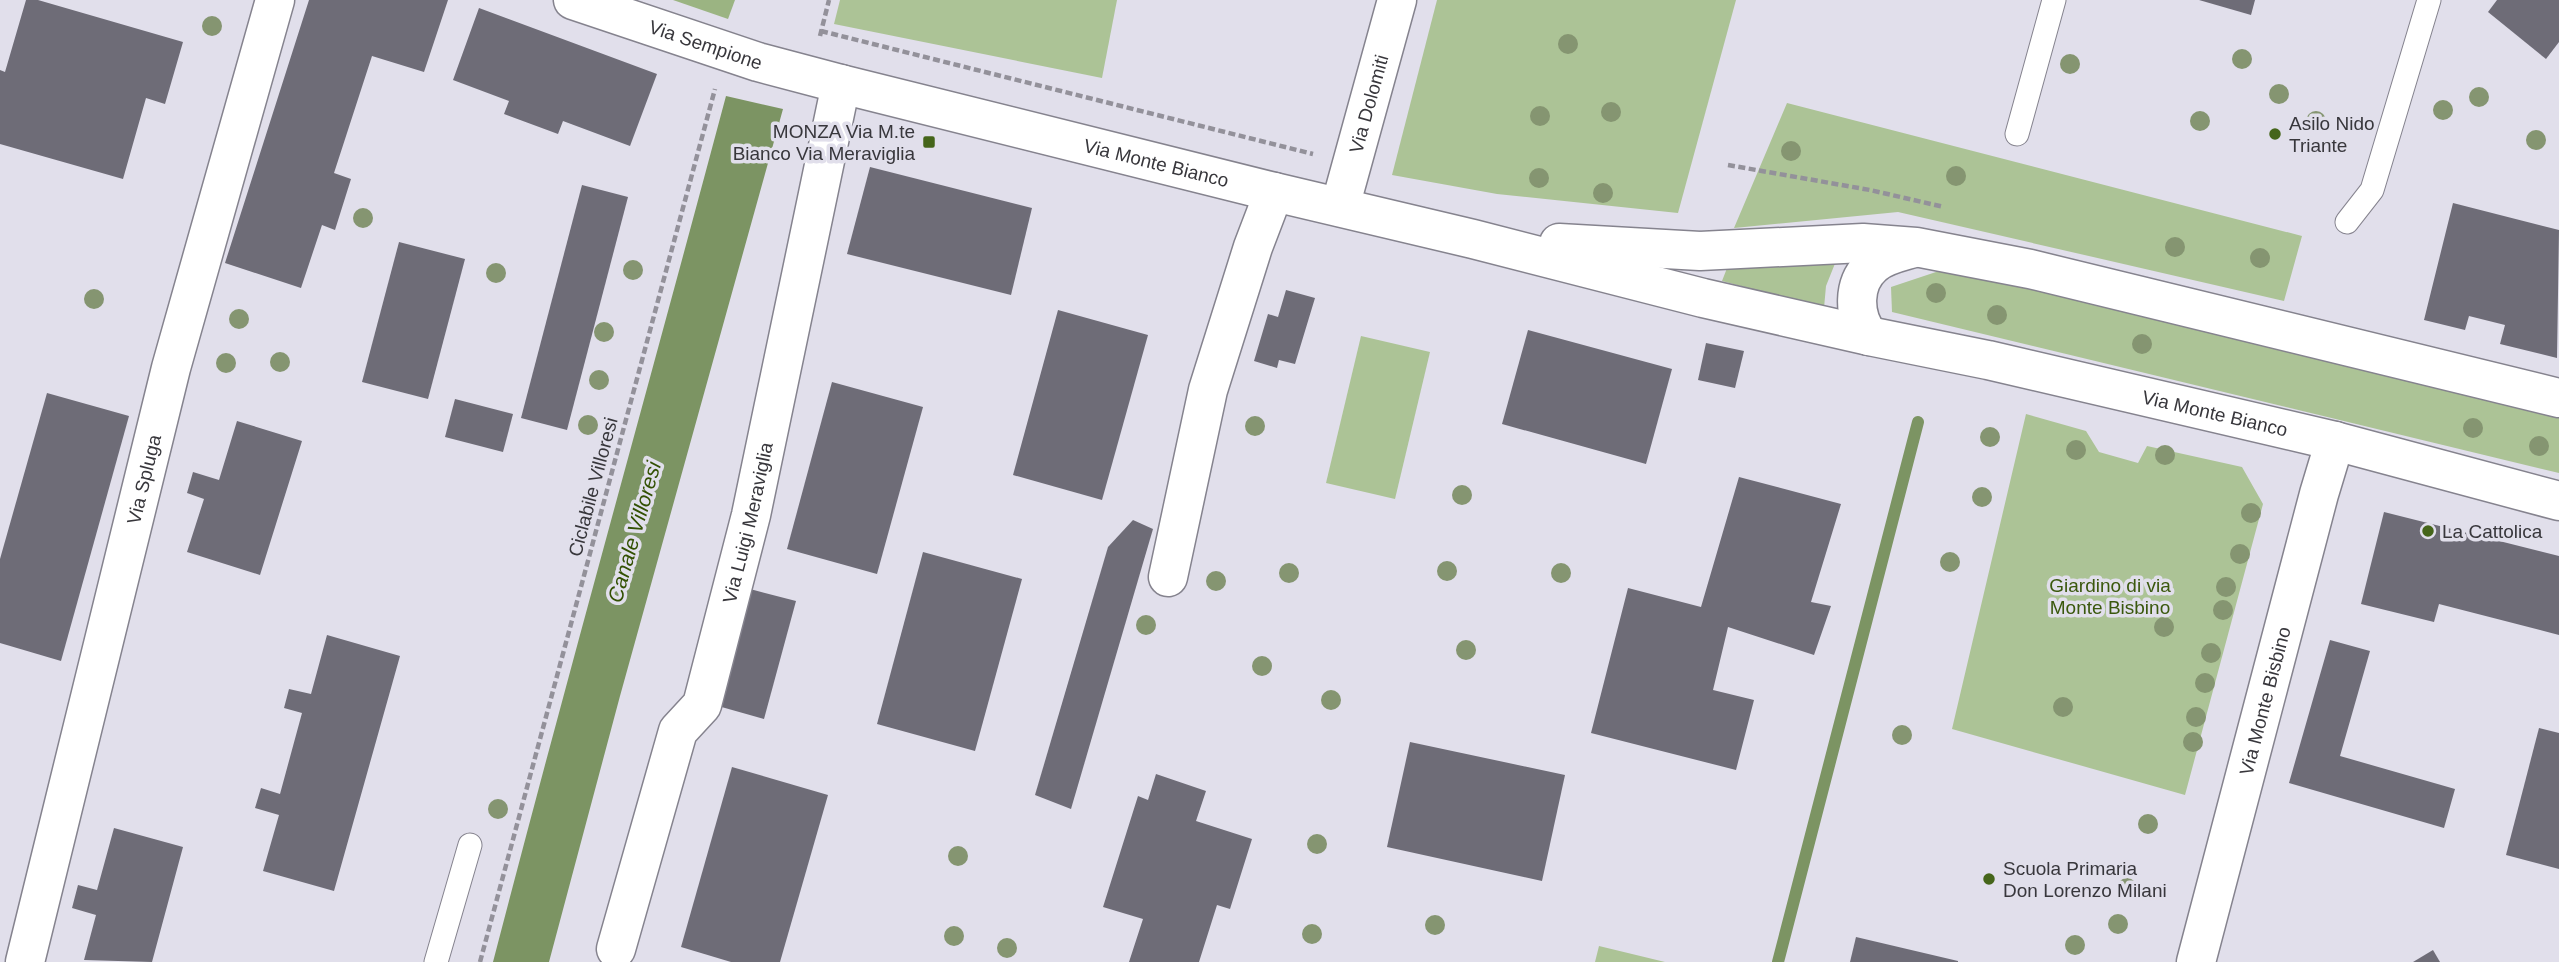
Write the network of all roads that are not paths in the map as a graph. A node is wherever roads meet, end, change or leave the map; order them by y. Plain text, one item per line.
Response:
1 (275, 0) edge
2 (573, 0) edge
3 (1397, 0) edge
4 (2054, 0) edge
5 (2429, 0) edge
6 (841, 84) junction
7 (2017, 134) dead end
8 (1274, 192) junction
9 (1340, 208) junction
10 (2347, 222) dead end
11 (1473, 239) junction
12 (1916, 247) junction
13 (1869, 336) junction
14 (2559, 398) edge
15 (2335, 441) junction
16 (2559, 501) edge
17 (1168, 576) dead end
18 (470, 845) dead end
19 (616, 949) dead end
20 (25, 962) edge
21 (436, 962) edge
22 (2196, 962) edge

1 - 20 street, Via Spluga
2 - 6 street, Via Sempione
3 - 9 street, Via Dolomiti
4 - 7 lane
5 - 10 lane
6 - 8 street, Via Monte Bianco
6 - 19 street, Via Luigi Meraviglia
8 - 9 street, Via Monte Bianco
8 - 17 street
9 - 11 street, Via Monte Bianco
11 - 12 street, Via Monte Bianco
11 - 13 street, Via Monte Bianco
12 - 13 street, Via Monte Bianco
12 - 14 street, Via Monte Bianco
13 - 15 street, Via Monte Bianco
15 - 16 street, Via Monte Bianco
15 - 22 street, Via Monte Bisbino
18 - 21 lane

